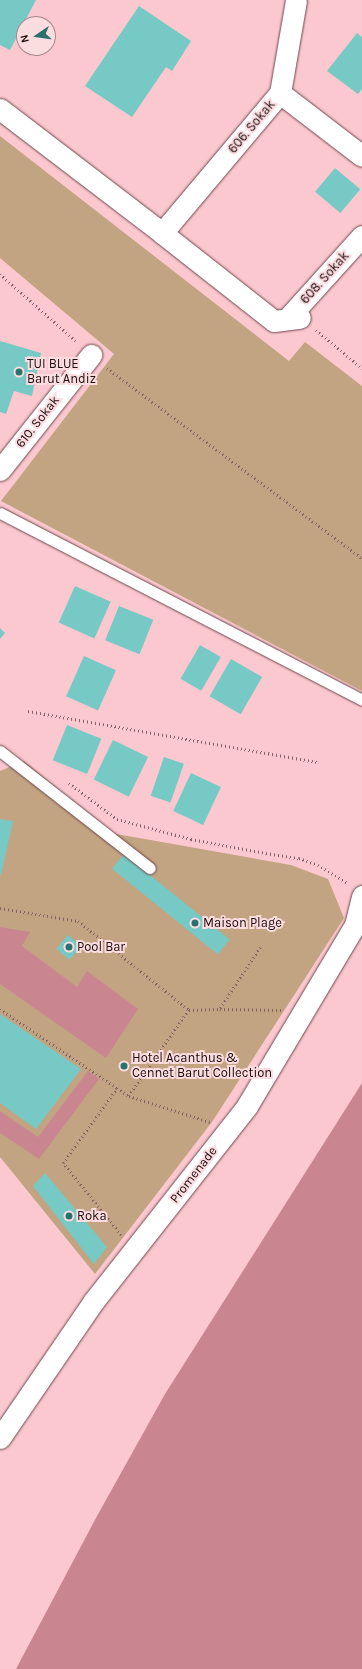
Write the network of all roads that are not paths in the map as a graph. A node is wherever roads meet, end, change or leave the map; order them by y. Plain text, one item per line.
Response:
1 (296, 0) edge
2 (280, 93) junction
3 (0, 109) edge
4 (362, 156) edge
5 (162, 233) junction
6 (362, 236) edge
7 (91, 355) dead end
8 (0, 470) edge
9 (0, 513) edge
10 (362, 700) edge
11 (0, 751) edge
12 (150, 868) dead end
13 (356, 890) edge
14 (0, 1438) edge

1 - 2 street, 606. Sokak
2 - 4 street
2 - 5 street, 606. Sokak
3 - 5 street
5 - 6 street, 608. Sokak
7 - 8 street, 610. Sokak
9 - 10 lane
11 - 12 lane
13 - 14 street, Promenade

